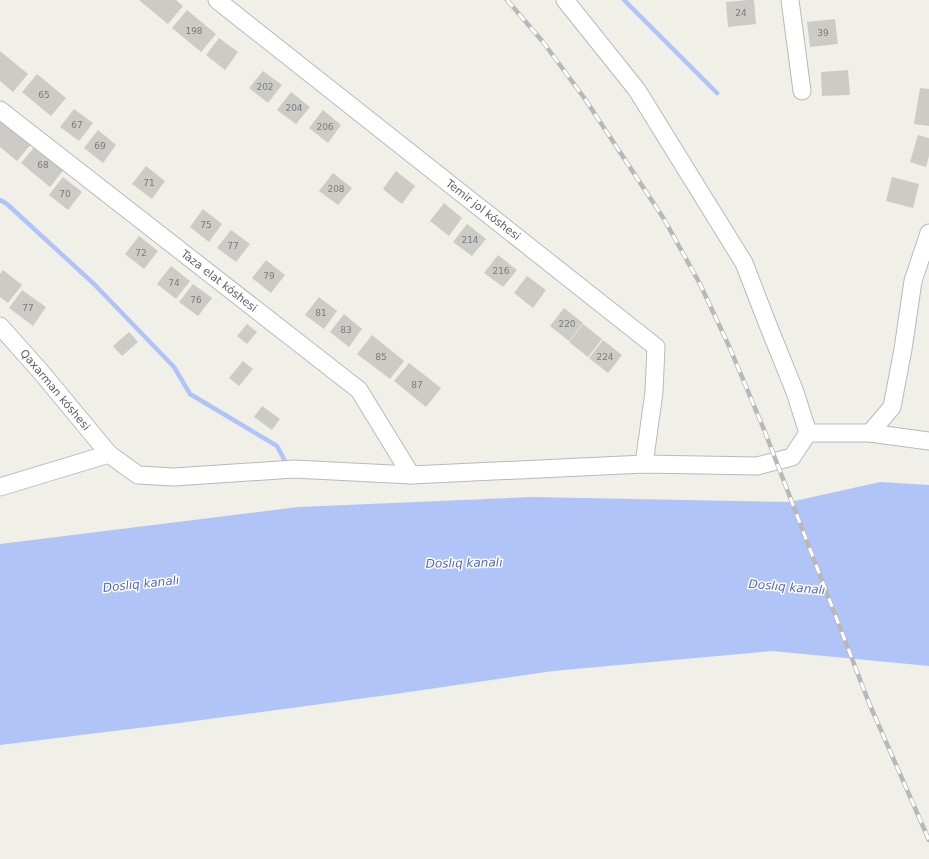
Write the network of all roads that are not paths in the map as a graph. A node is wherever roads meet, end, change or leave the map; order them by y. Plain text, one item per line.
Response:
1 (217, 0) edge
2 (565, 0) edge
3 (790, 0) edge
4 (802, 91) dead end
5 (0, 110) edge
6 (929, 233) edge
7 (0, 326) edge
8 (808, 432) junction
9 (870, 433) junction
10 (929, 441) edge
11 (109, 454) junction
12 (644, 464) junction
13 (411, 475) junction
14 (0, 487) edge

1 - 12 street, Temir jol kóshesi
2 - 8 street
3 - 4 street
5 - 13 street, Taza elat kóshesi
6 - 9 street
7 - 11 street, Qaxarman kóshesi
8 - 9 street
8 - 12 street, Qaxarman kóshesi
9 - 10 street
11 - 13 street, Qaxarman kóshesi
11 - 14 street
12 - 13 street, Qaxarman kóshesi

